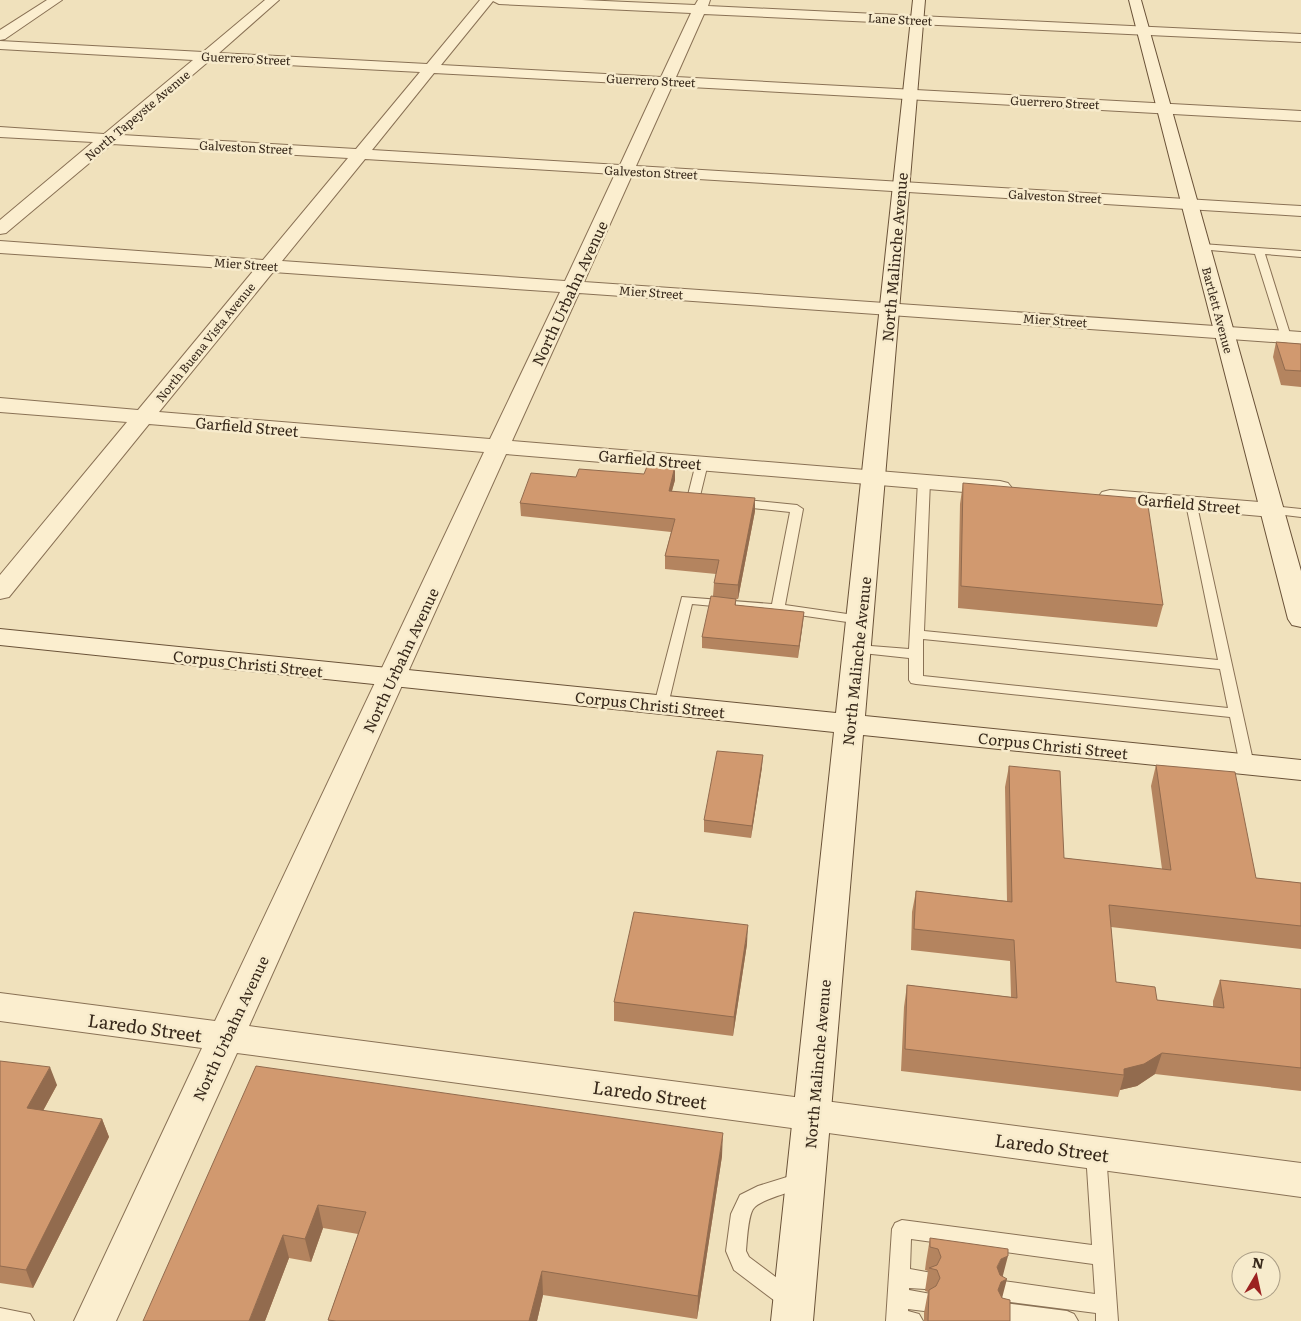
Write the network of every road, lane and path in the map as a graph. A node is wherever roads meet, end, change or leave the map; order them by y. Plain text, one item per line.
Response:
1 (56, 0) edge
2 (273, 0) edge
3 (487, 0) edge
4 (499, 0) edge
5 (1135, 0) edge
6 (702, 5) edge
7 (918, 10) edge
8 (1144, 30) junction
9 (0, 36) edge
10 (1301, 38) edge
11 (0, 45) edge
12 (206, 56) junction
13 (430, 68) junction
14 (667, 81) junction
15 (910, 94) junction
16 (1164, 107) junction
17 (1301, 116) edge
18 (0, 132) edge
19 (108, 139) junction
20 (360, 154) junction
21 (626, 170) junction
22 (901, 187) junction
23 (1190, 204) junction
24 (1301, 211) edge
25 (0, 230) edge
26 (0, 247) edge
27 (1202, 248) junction
28 (1259, 251) junction
29 (1301, 254) edge
30 (268, 266) junction
31 (572, 287) junction
32 (890, 309) junction
33 (1224, 332) junction
34 (1293, 337) edge
35 (0, 405) edge
36 (143, 417) junction
37 (498, 446) junction
38 (702, 463) junction
39 (873, 477) junction
40 (924, 481) junction
41 (1023, 490) edge
42 (1093, 495) edge
43 (1192, 504) junction
44 (1272, 510) junction
45 (1301, 513) edge
46 (0, 591) edge
47 (778, 608) junction
48 (1301, 619) edge
49 (861, 620) junction
50 (918, 634) junction
51 (0, 637) edge
52 (858, 649) junction
53 (916, 654) junction
54 (1227, 665) junction
55 (392, 677) junction
56 (661, 705) junction
57 (1236, 713) junction
58 (850, 724) junction
59 (1247, 765) junction
60 (1301, 770) edge
61 (0, 1008) edge
62 (226, 1038) junction
63 (812, 1116) junction
64 (1096, 1153) junction
65 (806, 1179) junction
66 (1301, 1180) edge
67 (1103, 1256) junction
68 (900, 1277) junction
69 (1003, 1291) edge
70 (899, 1298) junction
71 (793, 1312) edge
72 (1004, 1313) edge
73 (1107, 1313) edge
74 (0, 1318) edge
75 (902, 1320) edge
76 (23, 1321) edge
77 (95, 1321) edge
78 (1067, 1321) edge

1 - 9 street
2 - 12 street, North Tapeyste Avenue
3 - 13 street, North Buena Vista Avenue
4 - 6 street, Lane Street
5 - 8 street, Bartlett Avenue
6 - 7 street, Lane Street
6 - 14 street, North Urbahn Avenue
7 - 8 street, Lane Street
7 - 15 street, North Malinche Avenue
8 - 10 street, Lane Street
8 - 16 street, Bartlett Avenue
11 - 12 street, Guerrero Street
12 - 13 street, Guerrero Street
12 - 19 street, North Tapeyste Avenue
13 - 14 street, Guerrero Street
13 - 20 street, North Buena Vista Avenue
14 - 15 street, Guerrero Street
14 - 21 street, North Urbahn Avenue
15 - 16 street, Guerrero Street
15 - 22 street, North Malinche Avenue
16 - 17 street, Guerrero Street
16 - 23 street, Bartlett Avenue
18 - 19 street, Galveston Street
19 - 20 street, Galveston Street
19 - 25 street, North Tapeyste Avenue
20 - 21 street, Galveston Street
20 - 30 street, North Buena Vista Avenue
21 - 22 street, Galveston Street
21 - 31 street, North Urbahn Avenue
22 - 23 street, Galveston Street
22 - 32 street, North Malinche Avenue
23 - 24 street, Galveston Street
23 - 27 street, Bartlett Avenue
26 - 30 street, Mier Street
27 - 28 lane
27 - 33 street, Bartlett Avenue
28 - 29 lane
28 - 34 lane
30 - 31 street, Mier Street
30 - 36 street, North Buena Vista Avenue
31 - 32 street, Mier Street
31 - 37 street, North Urbahn Avenue
32 - 33 street, Mier Street
32 - 39 street, North Malinche Avenue
33 - 34 street, Mier Street
33 - 44 street, Bartlett Avenue
35 - 36 street, Garfield Street
36 - 37 street, Garfield Street
36 - 46 street, North Buena Vista Avenue
37 - 38 street, Garfield Street
37 - 55 street, North Urbahn Avenue
38 - 39 street, Garfield Street
38 - 47 lane
39 - 40 street, Garfield Street
39 - 49 street, North Malinche Avenue
40 - 41 street, Garfield Street
40 - 50 lane
42 - 43 street, Garfield Street
43 - 44 street, Garfield Street
43 - 54 lane
44 - 45 lane, Garfield Street
44 - 48 street, Bartlett Avenue
47 - 49 lane
47 - 56 lane
49 - 52 street, North Malinche Avenue
50 - 53 lane
50 - 54 lane
51 - 55 street, Corpus Christi Street
52 - 53 lane
52 - 58 street, North Malinche Avenue
53 - 57 lane
54 - 57 lane
55 - 56 street, Corpus Christi Street
55 - 62 street, North Urbahn Avenue
56 - 58 street, Corpus Christi Street
57 - 59 lane
58 - 59 street, Corpus Christi Street
58 - 63 street, North Malinche Avenue
59 - 60 street, Corpus Christi Street
61 - 62 street, Laredo Street
62 - 63 street, Laredo Street
62 - 77 street, North Urbahn Avenue
63 - 64 street, Laredo Street
63 - 65 street, North Malinche Avenue
64 - 66 street, Laredo Street
64 - 67 lane
65 - 71 street, North Malinche Avenue
65 - 71 lane
67 - 68 lane
67 - 73 lane
68 - 70 lane
68 - 70 lane
69 - 73 lane
70 - 75 lane
72 - 78 lane
74 - 76 lane

